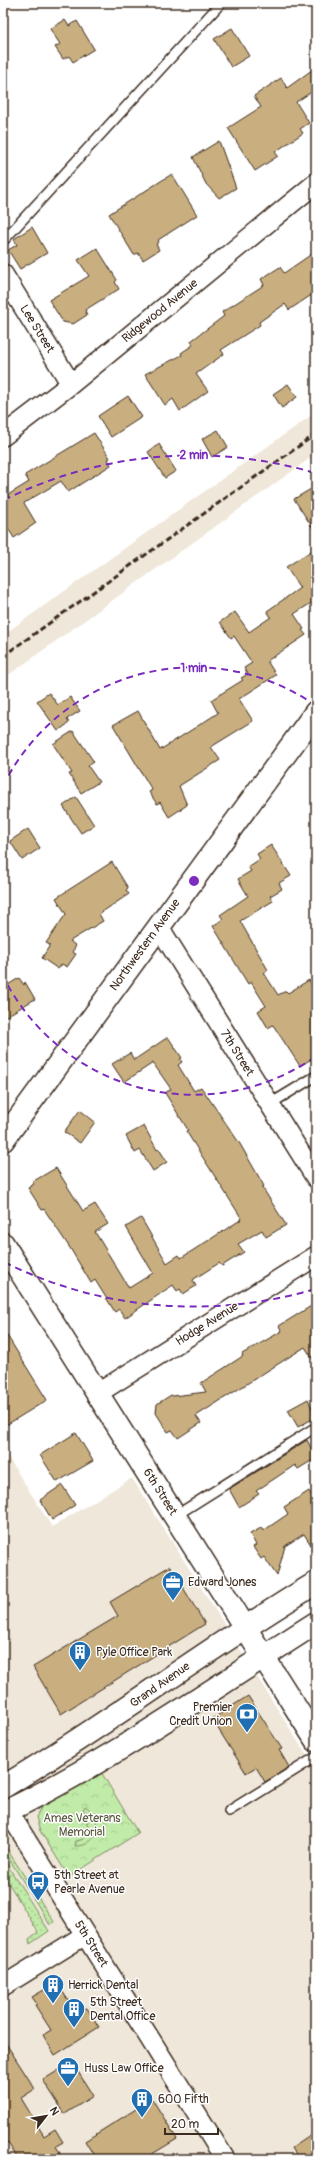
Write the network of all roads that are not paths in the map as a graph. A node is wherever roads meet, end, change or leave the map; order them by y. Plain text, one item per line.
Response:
1 (221, 3) edge
2 (316, 183) edge
3 (3, 240) edge
4 (3, 274) edge
5 (71, 384) junction
6 (3, 436) edge
7 (316, 712) edge
8 (159, 928) junction
9 (316, 1076) edge
10 (270, 1104) junction
11 (3, 1140) edge
12 (316, 1178) edge
13 (3, 1244) edge
14 (316, 1256) edge
15 (98, 1393) junction
16 (316, 1427) edge
17 (174, 1516) junction
18 (316, 1583) edge
19 (316, 1623) edge
20 (245, 1627) junction
21 (263, 1656) junction
22 (316, 1740) edge
23 (316, 1757) edge
24 (3, 1786) edge
25 (230, 1811) dead end
26 (5, 1812) edge
27 (85, 1935) junction
28 (3, 1986) edge
29 (225, 2159) edge

1 - 3 lane
2 - 5 street, Ridgewood Avenue
4 - 5 street, Lee Street
5 - 6 street, Ridgewood Avenue
7 - 8 main road, Northwestern Avenue
8 - 10 street, 7th Street
8 - 11 main road, Northwestern Avenue
9 - 10 lane
10 - 12 street, 7th Street
13 - 15 main road, 6th Street
14 - 15 street, Hodge Avenue
15 - 17 main road, 6th Street
16 - 17 lane
17 - 20 main road, 6th Street
18 - 20 main road, Grand Avenue
19 - 21 main road
20 - 21 main road, 6th Street
20 - 24 main road, Grand Avenue
21 - 22 main road, 6th Street
21 - 26 main road
23 - 25 lane
26 - 27 street, 5th Street
27 - 28 street
27 - 29 street, 5th Street

